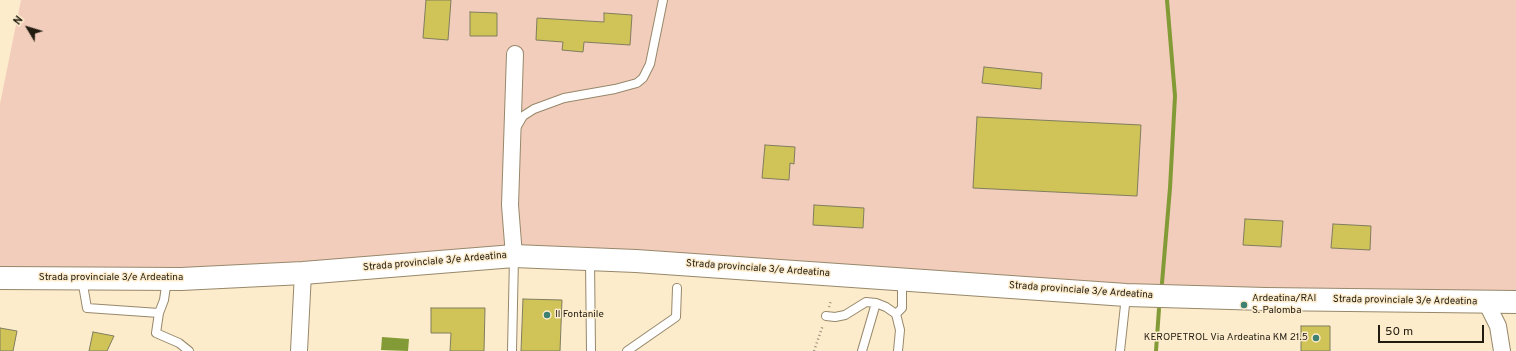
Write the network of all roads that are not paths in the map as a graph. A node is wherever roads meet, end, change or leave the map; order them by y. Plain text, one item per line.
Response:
1 (663, 0) edge
2 (515, 54) dead end
3 (513, 134) junction
4 (514, 256) junction
5 (590, 259) junction
6 (303, 273) junction
7 (0, 278) edge
8 (82, 278) junction
9 (167, 279) junction
10 (902, 279) junction
11 (677, 288) dead end
12 (1126, 295) junction
13 (1486, 302) junction
14 (1516, 302) edge
15 (876, 303) junction
16 (159, 313) junction
17 (896, 314) junction
18 (826, 316) dead end
19 (189, 351) edge
20 (299, 351) edge
21 (512, 351) edge
22 (591, 351) edge
23 (627, 351) edge
24 (862, 351) edge
25 (898, 351) edge
26 (1120, 351) edge
27 (1502, 351) edge

1 - 3 lane
2 - 3 street
3 - 4 street
4 - 5 main road, Strada provinciale 3/e Ardeatina
4 - 6 main road, Strada provinciale 3/e Ardeatina
4 - 21 lane
5 - 10 main road, Strada provinciale 3/e Ardeatina
5 - 22 lane
6 - 9 main road, Strada provinciale 3/e Ardeatina
6 - 20 street
7 - 8 main road, Strada provinciale 3/e Ardeatina
8 - 9 main road, Strada provinciale 3/e Ardeatina
8 - 16 lane
9 - 16 lane
10 - 12 main road, Strada provinciale 3/e Ardeatina
10 - 17 lane
11 - 23 lane
12 - 13 main road, Strada provinciale 3/e Ardeatina
12 - 26 lane
13 - 14 main road, Strada provinciale 3/e Ardeatina
13 - 27 street
15 - 17 lane
15 - 18 lane
15 - 24 lane
16 - 19 lane
17 - 25 lane

